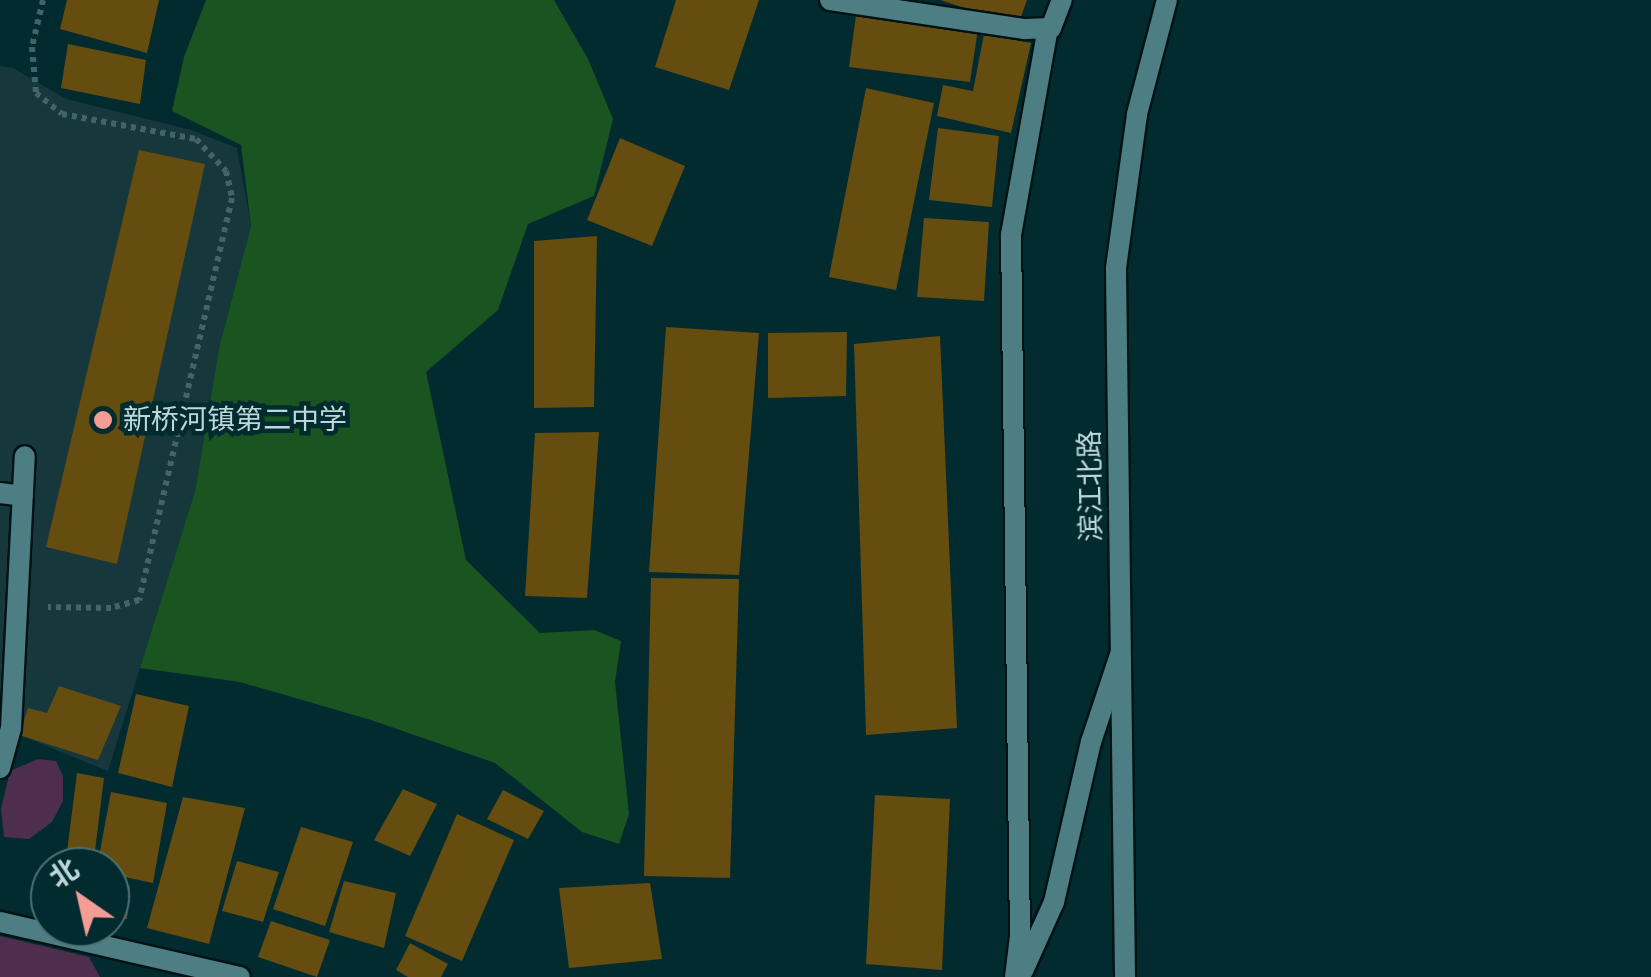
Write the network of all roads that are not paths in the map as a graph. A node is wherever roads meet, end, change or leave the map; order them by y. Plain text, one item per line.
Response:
1 (830, 0) edge
2 (1062, 0) edge
3 (1167, 0) edge
4 (1048, 28) junction
5 (26, 456) dead end
6 (0, 493) edge
7 (23, 496) junction
8 (1121, 654) junction
9 (0, 768) edge
10 (0, 922) edge
11 (240, 977) edge
12 (1018, 977) edge
13 (1126, 977) edge

1 - 4 street
2 - 4 street
3 - 8 street, 滨江北路
4 - 12 street
5 - 7 street
6 - 7 street
7 - 9 street
8 - 12 street
8 - 13 street, 滨江北路
10 - 11 street

